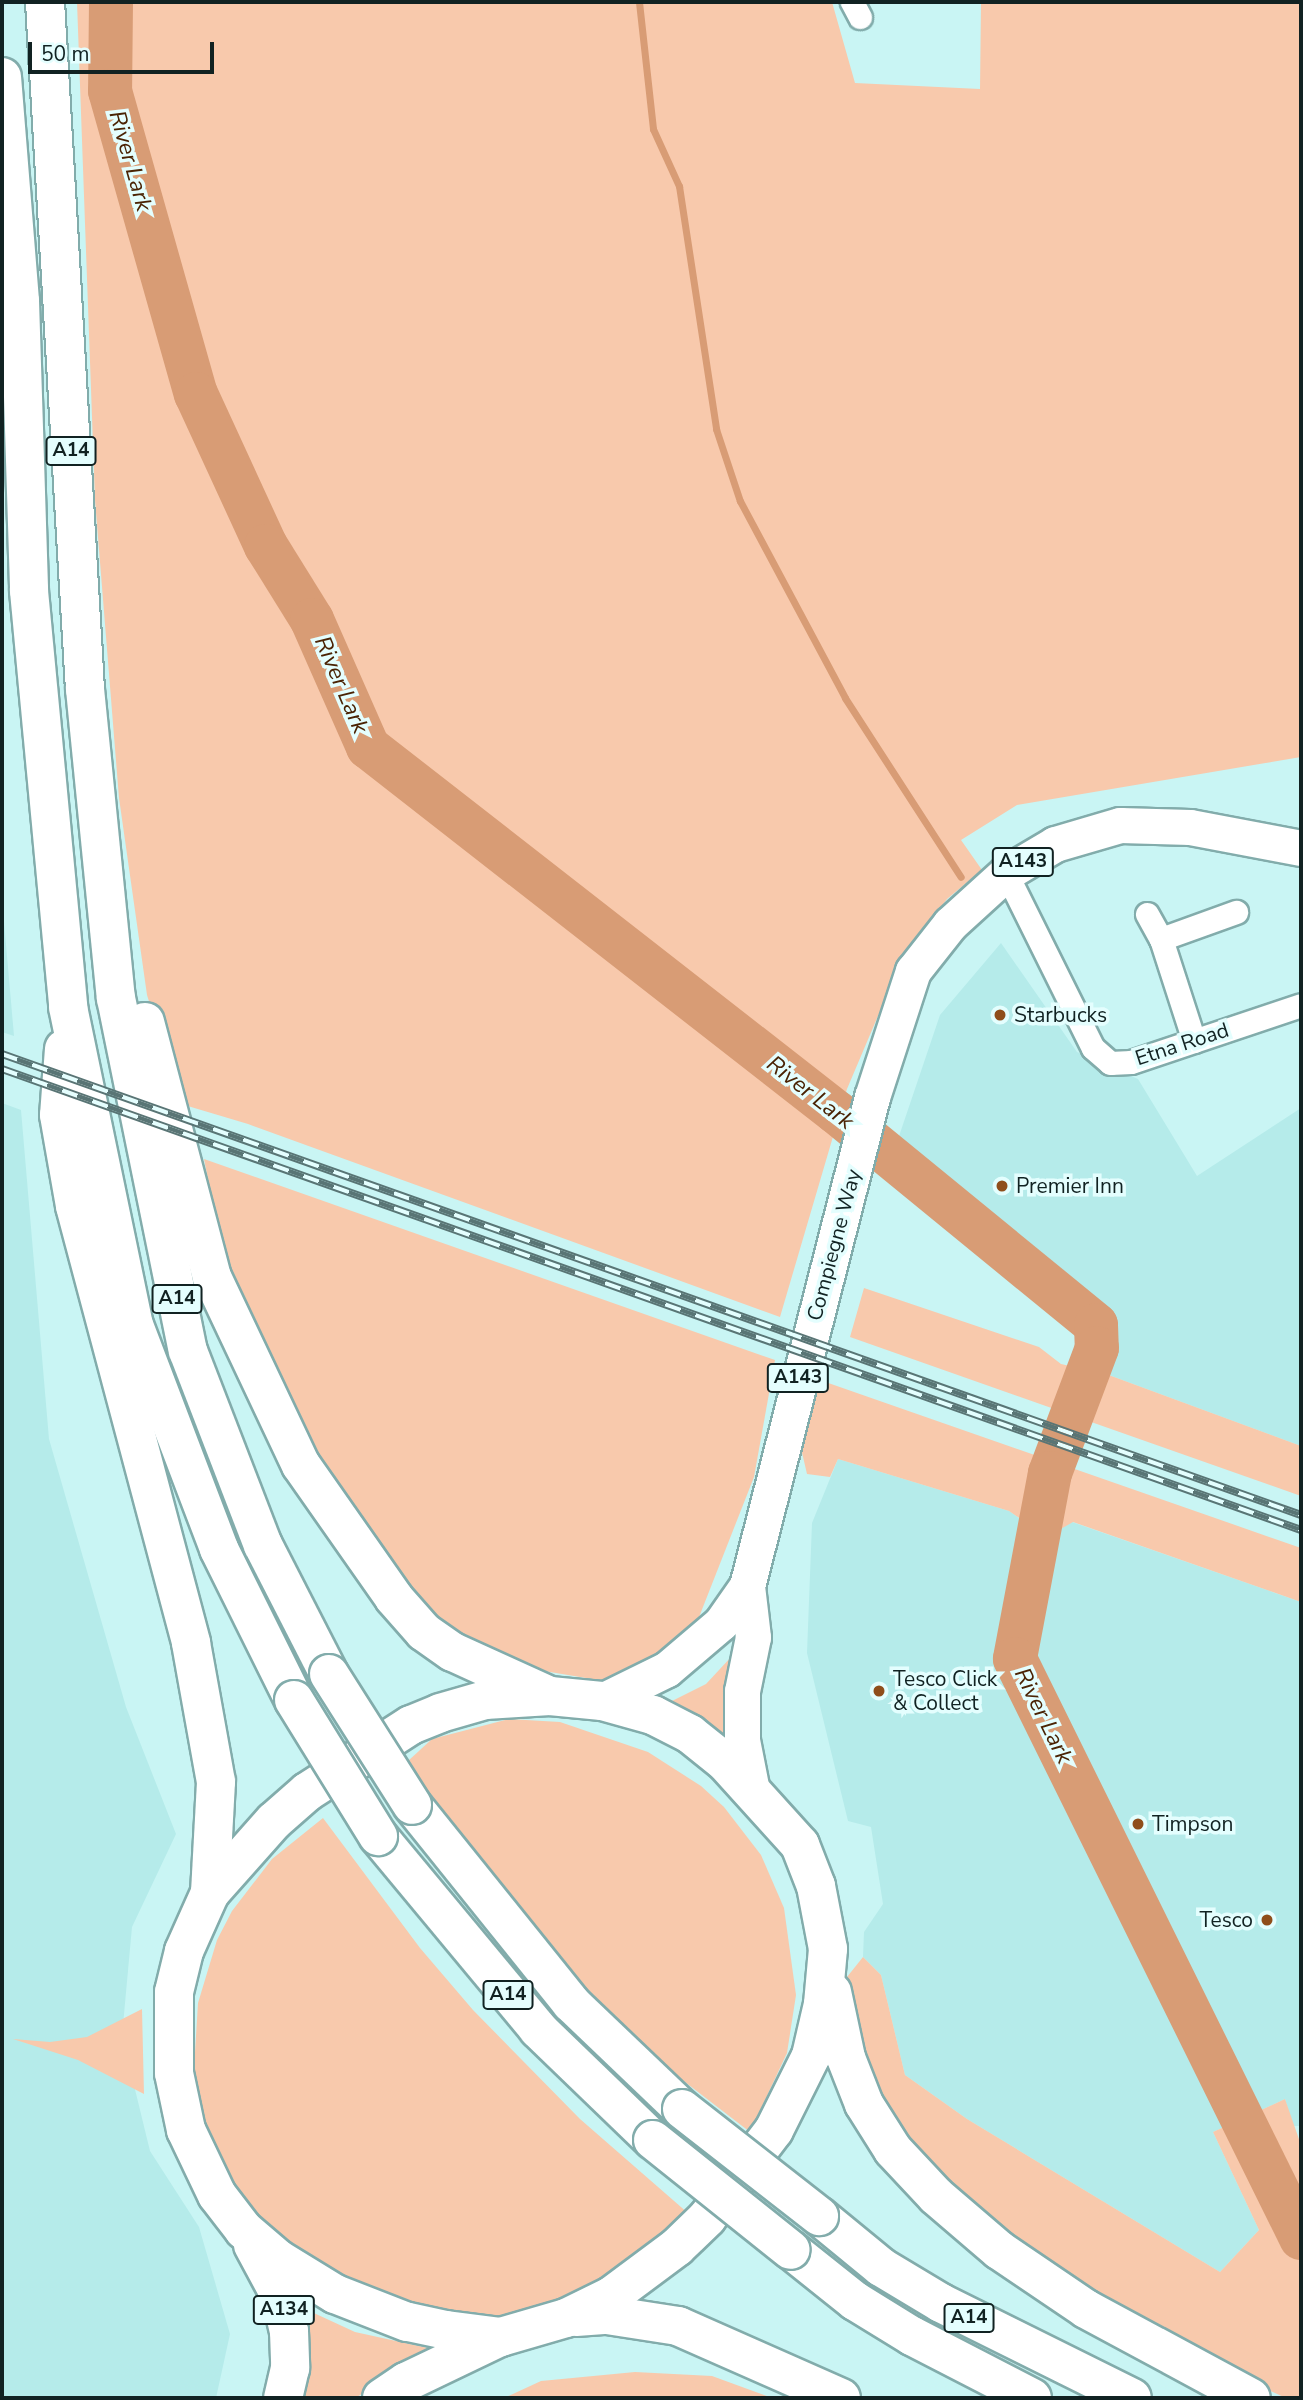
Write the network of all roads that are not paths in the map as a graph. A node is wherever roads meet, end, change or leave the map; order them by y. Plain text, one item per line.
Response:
1 (45, 2) edge
2 (2, 77) edge
3 (1301, 848) edge
4 (1006, 873) junction
5 (109, 900) junction
6 (1236, 912) dead end
7 (1147, 914) dead end
8 (1161, 939) junction
9 (1301, 1005) edge
10 (68, 1007) junction
11 (1194, 1041) junction
12 (747, 1586) junction
13 (550, 1696) junction
14 (602, 1700) junction
15 (752, 1791) junction
16 (210, 1892) junction
17 (828, 1960) junction
18 (244, 2230) junction
19 (566, 2318) junction
20 (502, 2337) junction
21 (283, 2398) edge
22 (382, 2398) edge
23 (841, 2398) edge
24 (1032, 2398) edge
25 (1132, 2398) edge
26 (1251, 2398) edge

1 - 5 highway, A14
2 - 10 highway, A14
3 - 4 main road, Compiegne Way / A143
4 - 11 street, Etna Road
4 - 12 main road, Compiegne Way / A143
5 - 13 highway, A14
5 - 25 highway, A14, bridge
6 - 8 street
7 - 8 street
8 - 11 street
9 - 11 street, Etna Road
10 - 16 highway, A14
10 - 24 highway, A14, bridge
12 - 14 main road, Compiegne Way / A143
12 - 15 main road, Compiegne Way / A143
13 - 14 highway
13 - 16 highway
14 - 15 highway
15 - 17 highway
16 - 18 highway
17 - 19 highway
17 - 26 highway
18 - 20 highway
18 - 21 highway, A134
19 - 20 highway
19 - 23 highway
20 - 22 highway

